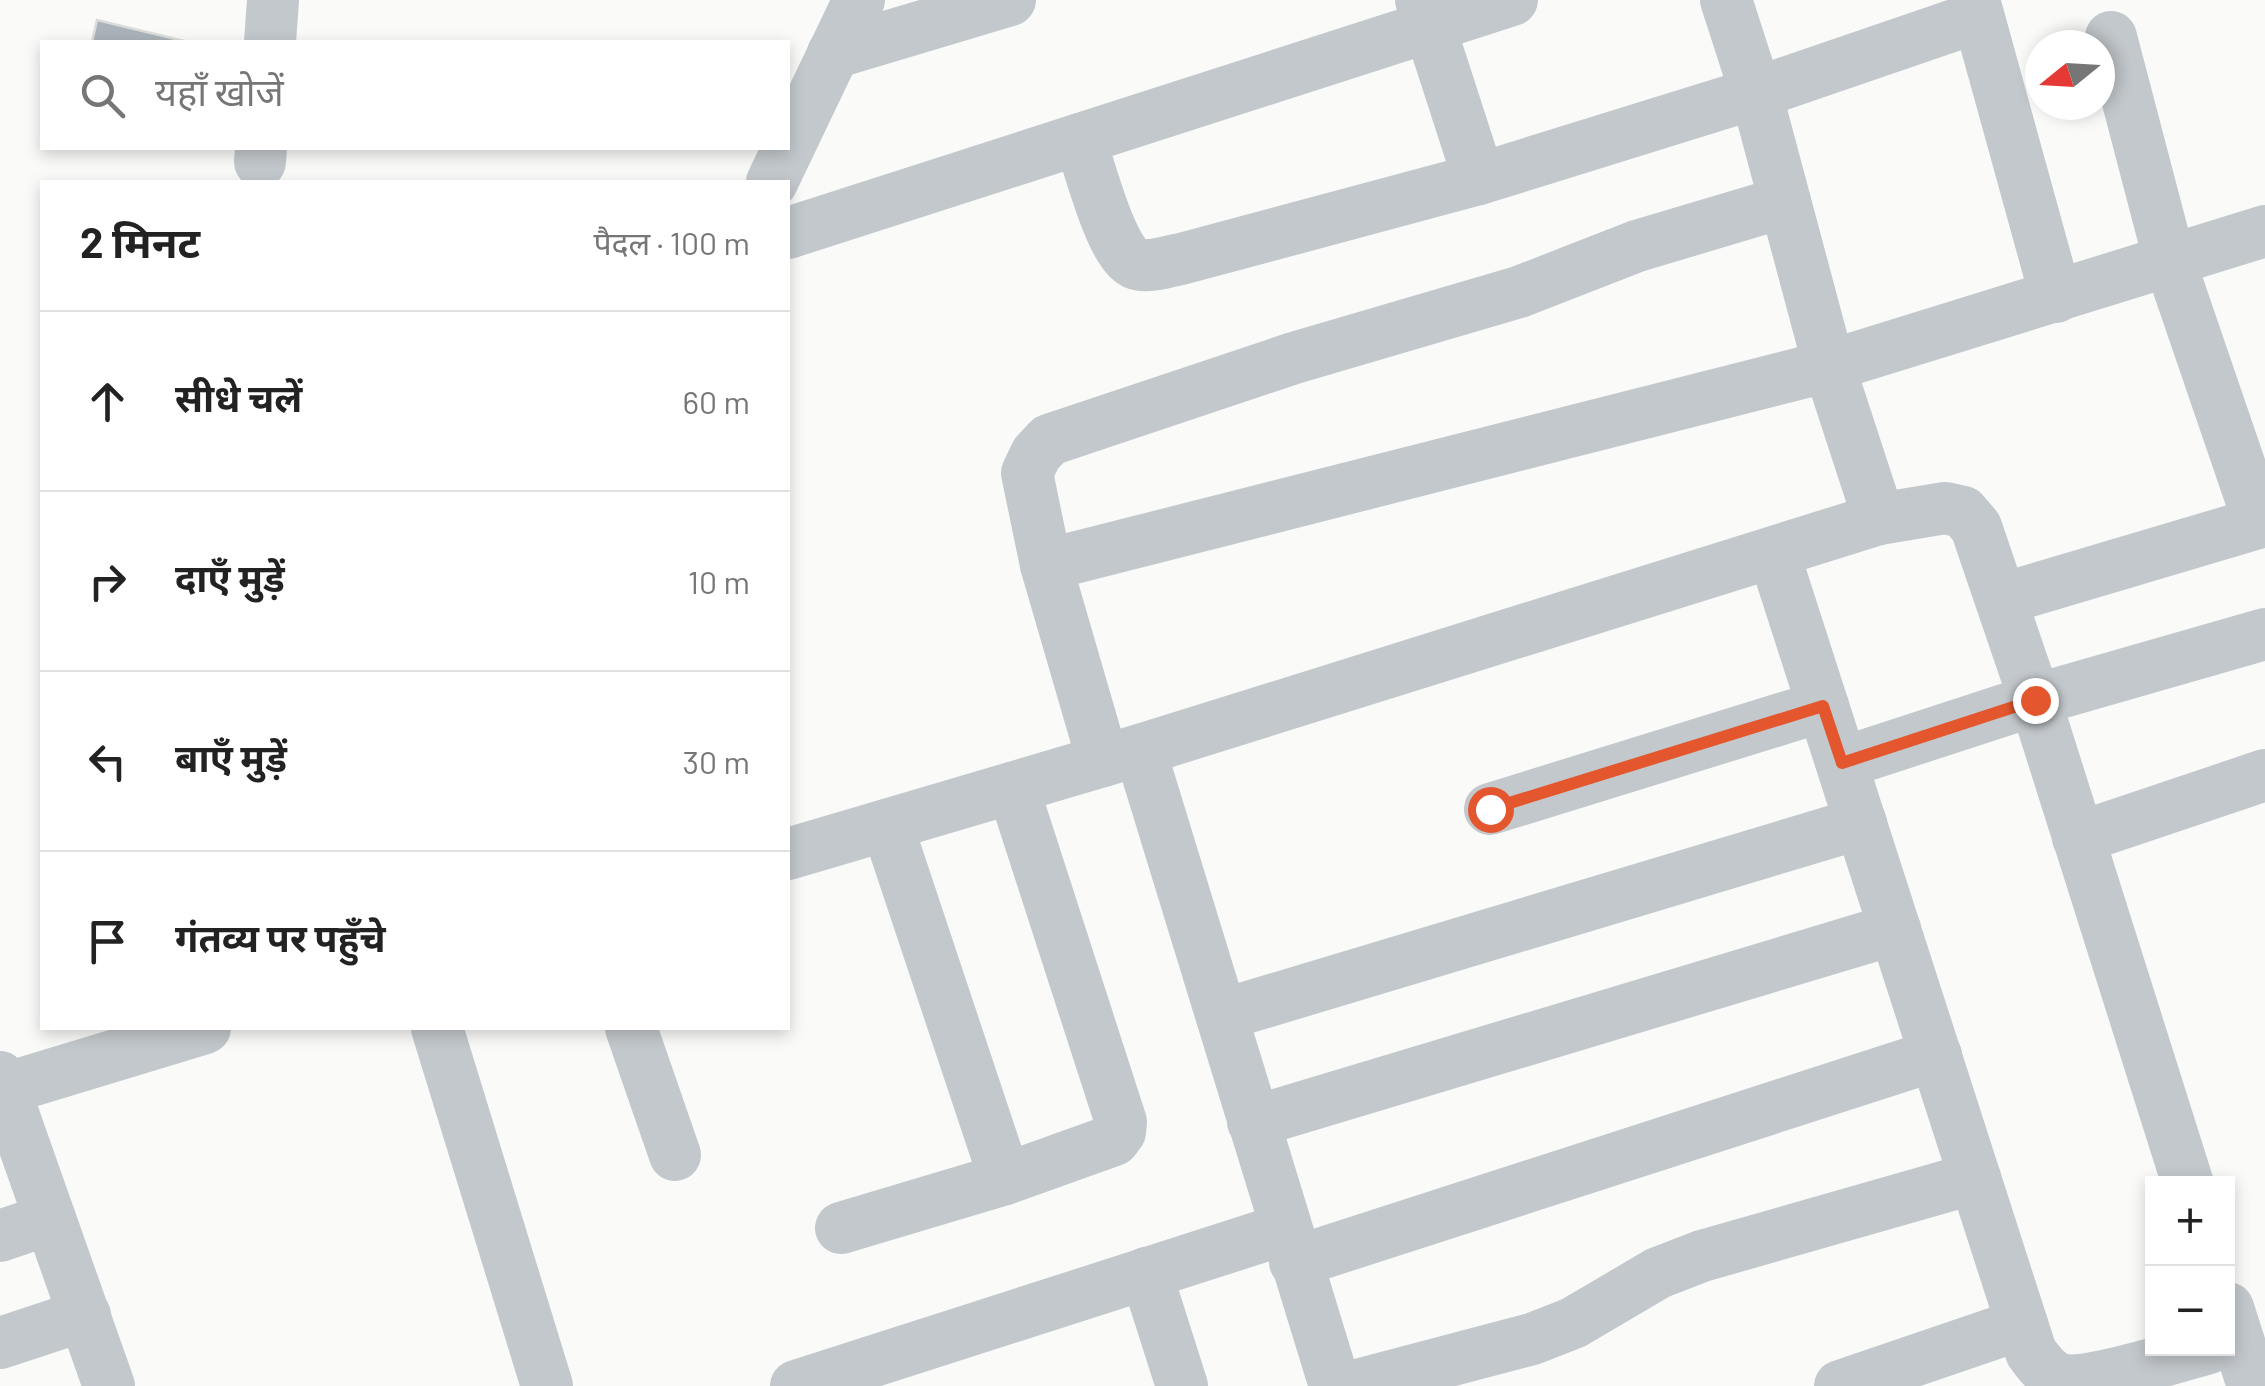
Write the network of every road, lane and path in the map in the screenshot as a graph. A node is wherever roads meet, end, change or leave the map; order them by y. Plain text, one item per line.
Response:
1 (273, 0) edge
2 (859, 0) edge
3 (1010, 0) edge
4 (1512, 0) edge
5 (1726, 0) edge
6 (1976, 9) edge
7 (1425, 13) edge
8 (270, 40) edge
9 (2115, 49) edge
10 (833, 54) junction
11 (1756, 93) junction
12 (1080, 139) junction
13 (790, 144) edge
14 (787, 150) edge
15 (773, 180) edge
16 (1479, 180) junction
17 (1786, 202) junction
18 (2265, 231) edge
19 (790, 232) edge
20 (2170, 262) junction
21 (2056, 296) junction
22 (1829, 366) junction
23 (1879, 519) junction
24 (2262, 521) edge
25 (1774, 554) junction
26 (1046, 565) junction
27 (2002, 600) junction
28 (2265, 634) edge
29 (2035, 700) junction
30 (1823, 706) junction
31 (1122, 756) junction
32 (1842, 763) junction
33 (2265, 775) edge
34 (1013, 788) junction
35 (1490, 809) dead end
36 (1861, 823) junction
37 (888, 825) junction
38 (2078, 838) junction
39 (790, 853) edge
40 (1895, 929) junction
41 (1222, 1015) junction
42 (197, 1030) edge
43 (438, 1030) edge
44 (632, 1030) edge
45 (1936, 1055) junction
46 (2, 1083) edge
47 (1253, 1122) junction
48 (675, 1154) dead end
49 (2185, 1176) edge
50 (1975, 1178) junction
51 (1005, 1179) junction
52 (50, 1219) junction
53 (841, 1228) dead end
54 (0, 1236) edge
55 (1290, 1245) junction
56 (1146, 1273) junction
57 (85, 1315) junction
58 (2022, 1324) junction
59 (0, 1342) edge
60 (2237, 1343) edge
61 (109, 1386) edge
62 (548, 1386) edge
63 (796, 1386) edge
64 (1182, 1386) edge
65 (1335, 1386) edge
66 (1354, 1386) edge
67 (1840, 1386) edge

1 - 8 street
2 - 10 street
3 - 10 street
4 - 7 street
5 - 11 street
6 - 11 street
6 - 21 street
7 - 12 street
7 - 16 street
9 - 20 street
10 - 13 street
11 - 16 street
11 - 17 street
12 - 16 street
12 - 19 street
14 - 15 street
17 - 22 street
17 - 26 street
18 - 20 street
20 - 21 street
20 - 24 street
21 - 22 street
22 - 23 street
22 - 26 street
23 - 25 street
23 - 27 street
24 - 27 street
25 - 30 street
25 - 31 street
26 - 31 street
27 - 29 street
28 - 29 street
29 - 32 street
29 - 38 street
30 - 32 street
30 - 35 street
31 - 34 street
31 - 41 street
32 - 36 street
33 - 38 street
34 - 37 street
34 - 51 street
36 - 40 street
36 - 41 street
37 - 39 street
37 - 51 street
38 - 49 street
40 - 45 street
40 - 47 street
41 - 47 street
42 - 46 street
43 - 62 street
44 - 48 street
45 - 50 street
45 - 55 street
46 - 52 street
47 - 55 street
50 - 58 street
50 - 66 street
51 - 53 street
52 - 54 street
52 - 57 street
55 - 56 street
55 - 65 street
56 - 63 street
56 - 64 street
57 - 59 street
57 - 61 street
58 - 60 street
58 - 67 street

